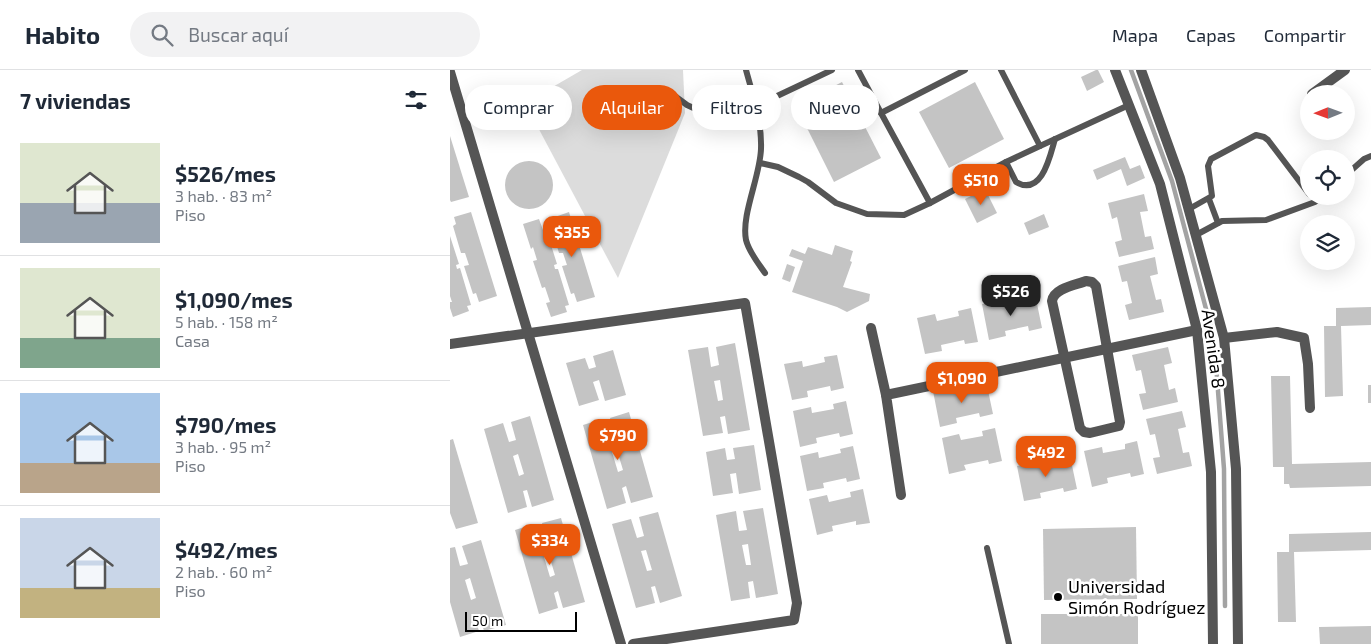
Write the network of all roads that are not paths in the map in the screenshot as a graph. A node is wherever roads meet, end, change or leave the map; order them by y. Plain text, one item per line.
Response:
1 (746, 70) edge
2 (832, 70) edge
3 (858, 70) edge
4 (965, 70) edge
5 (1001, 70) edge
6 (1115, 70) edge
7 (1140, 70) edge
8 (1345, 70) edge
9 (450, 72) edge
10 (750, 85) edge
11 (1324, 85) edge
12 (781, 94) edge
13 (1129, 104) junction
14 (881, 113) junction
15 (761, 130) edge
16 (1055, 140) junction
17 (1040, 146) junction
18 (1371, 156) edge
19 (1006, 162) junction
20 (760, 163) junction
21 (1355, 167) edge
22 (1300, 182) edge
23 (1209, 199) junction
24 (930, 203) junction
25 (1307, 205) edge
26 (1189, 209) junction
27 (1218, 223) junction
28 (1196, 235) junction
29 (765, 273) dead end
30 (871, 328) dead end
31 (1197, 330) junction
32 (528, 332) junction
33 (1224, 338) junction
34 (450, 344) edge
35 (1108, 347) junction
36 (1064, 358) junction
37 (886, 395) junction
38 (1310, 408) dead end
39 (901, 495) dead end
40 (987, 548) dead end
41 (621, 644) edge
42 (633, 644) edge
43 (1009, 644) edge
44 (1212, 644) edge
45 (1238, 644) edge

1 - 10 lane
2 - 12 lane
3 - 14 lane
4 - 14 lane
5 - 17 lane
6 - 13 street, Avenida 8
7 - 26 street, Avenida 8
8 - 11 street
9 - 32 street
13 - 16 lane
13 - 31 street, Avenida 8
14 - 24 lane
15 - 20 lane
16 - 17 lane
16 - 19 lane
17 - 19 lane
18 - 21 lane
19 - 24 lane
20 - 24 lane
20 - 29 lane
22 - 23 lane
23 - 26 lane
23 - 27 lane
25 - 27 lane
26 - 28 street, Avenida 8
27 - 28 lane
28 - 33 street, Avenida 8
30 - 37 street
31 - 35 street
31 - 44 street, Avenida 8
32 - 34 street
32 - 41 street
32 - 42 street
33 - 38 street
33 - 45 street, Avenida 8
35 - 36 street
35 - 36 street
35 - 36 street
36 - 37 street
37 - 39 street
40 - 43 lane

